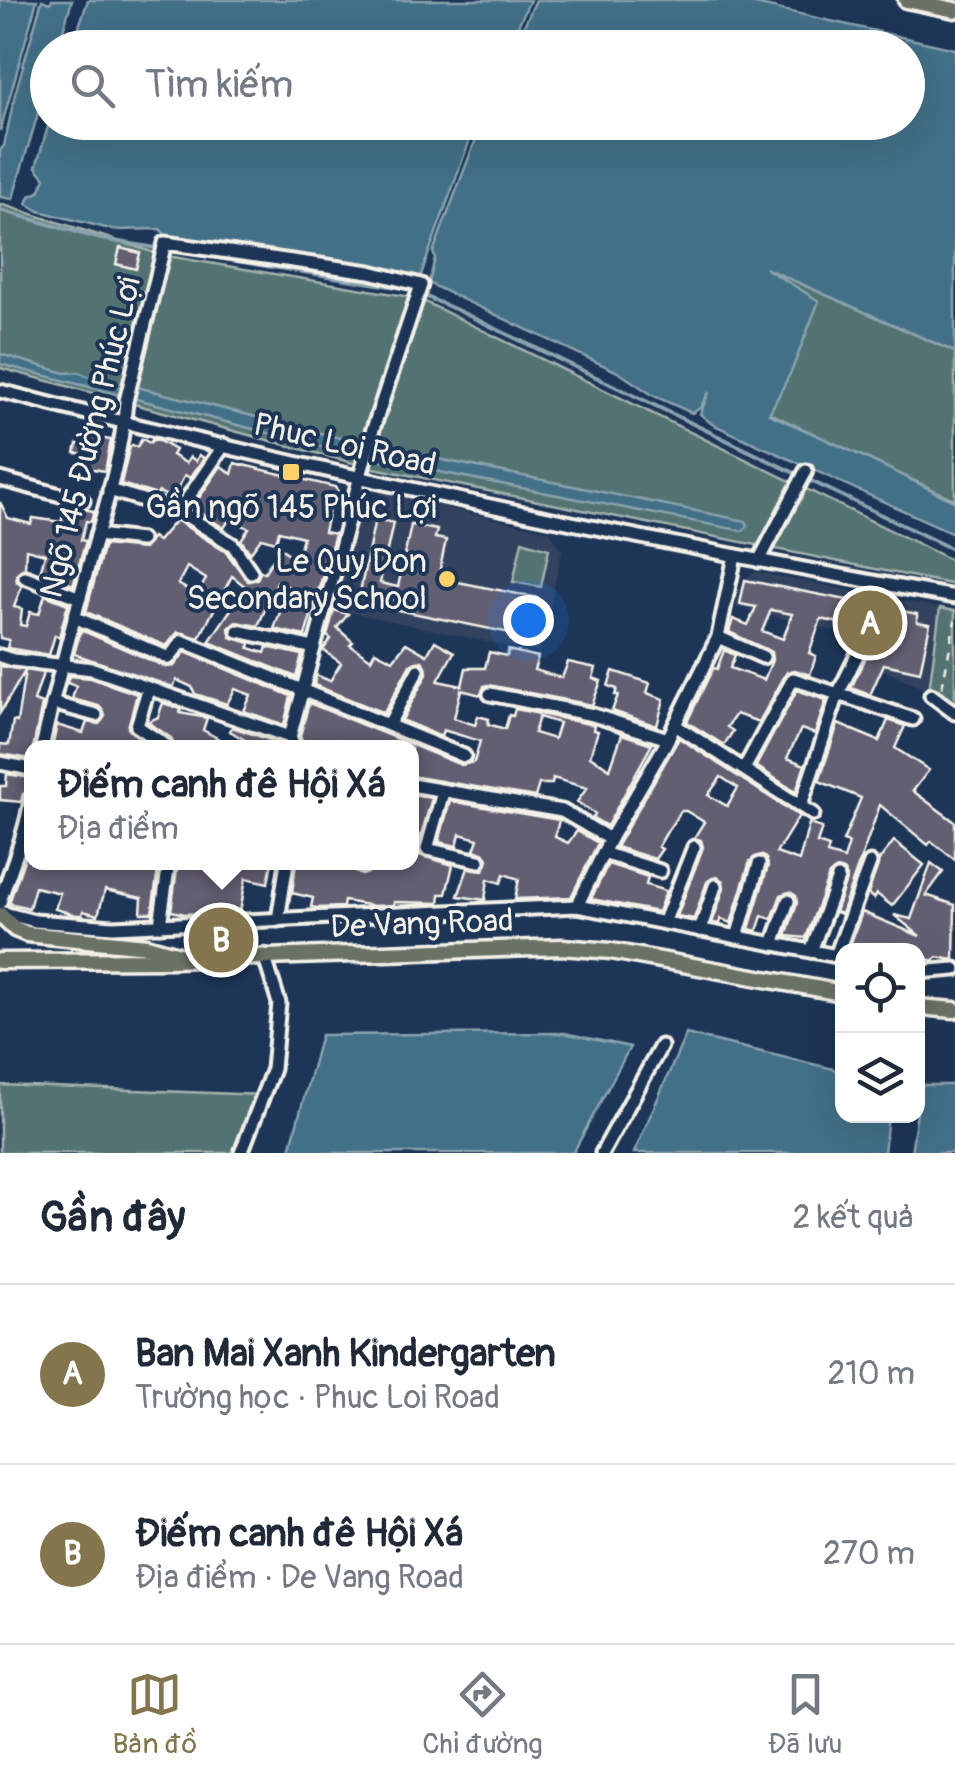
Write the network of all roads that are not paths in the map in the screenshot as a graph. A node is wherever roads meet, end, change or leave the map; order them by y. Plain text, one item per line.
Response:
1 (906, 0) edge
2 (955, 10) edge
3 (0, 391) edge
4 (125, 422) junction
5 (224, 445) junction
6 (803, 476) dead end
7 (362, 477) junction
8 (0, 479) edge
9 (109, 490) junction
10 (83, 501) dead end
11 (179, 512) junction
12 (97, 535) junction
13 (141, 540) dead end
14 (734, 556) junction
15 (759, 561) junction
16 (251, 572) dead end
17 (25, 577) dead end
18 (955, 597) edge
19 (80, 598) junction
20 (74, 617) junction
21 (238, 631) dead end
22 (718, 636) junction
23 (864, 642) dead end
24 (314, 648) junction
25 (0, 656) edge
26 (763, 657) dead end
27 (60, 664) junction
28 (418, 670) dead end
29 (304, 688) junction
30 (148, 690) junction
31 (490, 694) dead end
32 (838, 694) junction
33 (935, 698) road end
34 (52, 703) junction
35 (955, 713) edge
36 (96, 715) dead end
37 (914, 719) dead end
38 (389, 724) junction
39 (674, 725) junction
40 (668, 739) junction
41 (44, 740) edge
42 (159, 740) edge
43 (287, 740) edge
44 (293, 740) edge
45 (464, 756) dead end
46 (744, 770) junction
47 (419, 787) edge
48 (443, 792) junction
49 (801, 805) junction
50 (814, 814) dead end
51 (24, 834) edge
52 (610, 839) junction
53 (0, 848) edge
54 (694, 848) dead end
55 (603, 853) junction
56 (15, 854) junction
57 (478, 861) dead end
58 (870, 863) dead end
59 (760, 864) dead end
60 (167, 870) edge
61 (286, 870) edge
62 (660, 871) dead end
63 (838, 878) dead end
64 (715, 886) dead end
65 (0, 902) edge
66 (788, 902) dead end
67 (577, 906) junction
68 (0, 914) edge
69 (278, 920) junction
70 (664, 922) junction
71 (160, 925) junction
72 (700, 930) junction
73 (737, 937) junction
74 (843, 943) edge
75 (773, 944) junction
76 (812, 951) junction
77 (264, 954) junction
78 (835, 955) edge
79 (189, 959) junction
80 (0, 960) edge
81 (955, 970) edge
82 (925, 972) edge
83 (835, 993) edge
84 (925, 1008) edge
85 (955, 1010) edge
86 (661, 1046) dead end
87 (241, 1153) edge
88 (602, 1153) edge

1 - 2 main road
3 - 4 street, Phuc Loi Road
4 - 5 street, Phuc Loi Road
4 - 7 street, Ngõ 145 Đường Phúc Lợi
4 - 9 street, Ngõ 145 Đường Phúc Lợi
5 - 7 street, Phuc Loi Road
5 - 11 street
6 - 15 street
7 - 14 street, Phuc Loi Road
7 - 24 street
8 - 10 street
9 - 11 street
9 - 12 street, Ngõ 145 Đường Phúc Lợi
11 - 16 street
12 - 13 street
12 - 19 street, Ngõ 145 Đường Phúc Lợi
14 - 15 street, Phuc Loi Road
14 - 22 street
15 - 18 street
17 - 19 street
19 - 20 street, Ngõ 145 Đường Phúc Lợi
20 - 27 street, Ngõ 145 Đường Phúc Lợi
20 - 29 street
21 - 24 street
22 - 26 street
22 - 39 street
23 - 32 street
24 - 29 street
25 - 27 street
27 - 30 street
27 - 34 street, Ngõ 145 Đường Phúc Lợi
28 - 38 street
29 - 38 street
29 - 44 street
30 - 42 street
30 - 43 street
31 - 40 street
32 - 37 street
32 - 46 street
32 - 49 street
33 - 35 street
34 - 36 street
34 - 41 street, Ngõ 145 Đường Phúc Lợi
38 - 45 street
39 - 40 street
39 - 46 street
40 - 52 street
46 - 49 street
47 - 48 street
48 - 52 street
48 - 57 street
49 - 50 street
51 - 56 street
52 - 55 street
53 - 56 street
54 - 70 street
55 - 62 street
55 - 67 street
56 - 65 street
58 - 74 street
59 - 73 street
60 - 71 street
61 - 69 street
63 - 76 street
64 - 72 street
66 - 75 street
67 - 69 street
67 - 70 street
68 - 71 street
68 - 79 main road
69 - 71 street
70 - 72 street
72 - 73 street
73 - 75 street
75 - 76 street
76 - 78 street
77 - 79 main road, De Vang Road
77 - 83 main road, De Vang Road
77 - 87 street
79 - 80 main road, De Vang Road
81 - 82 street
84 - 85 main road
86 - 88 street

